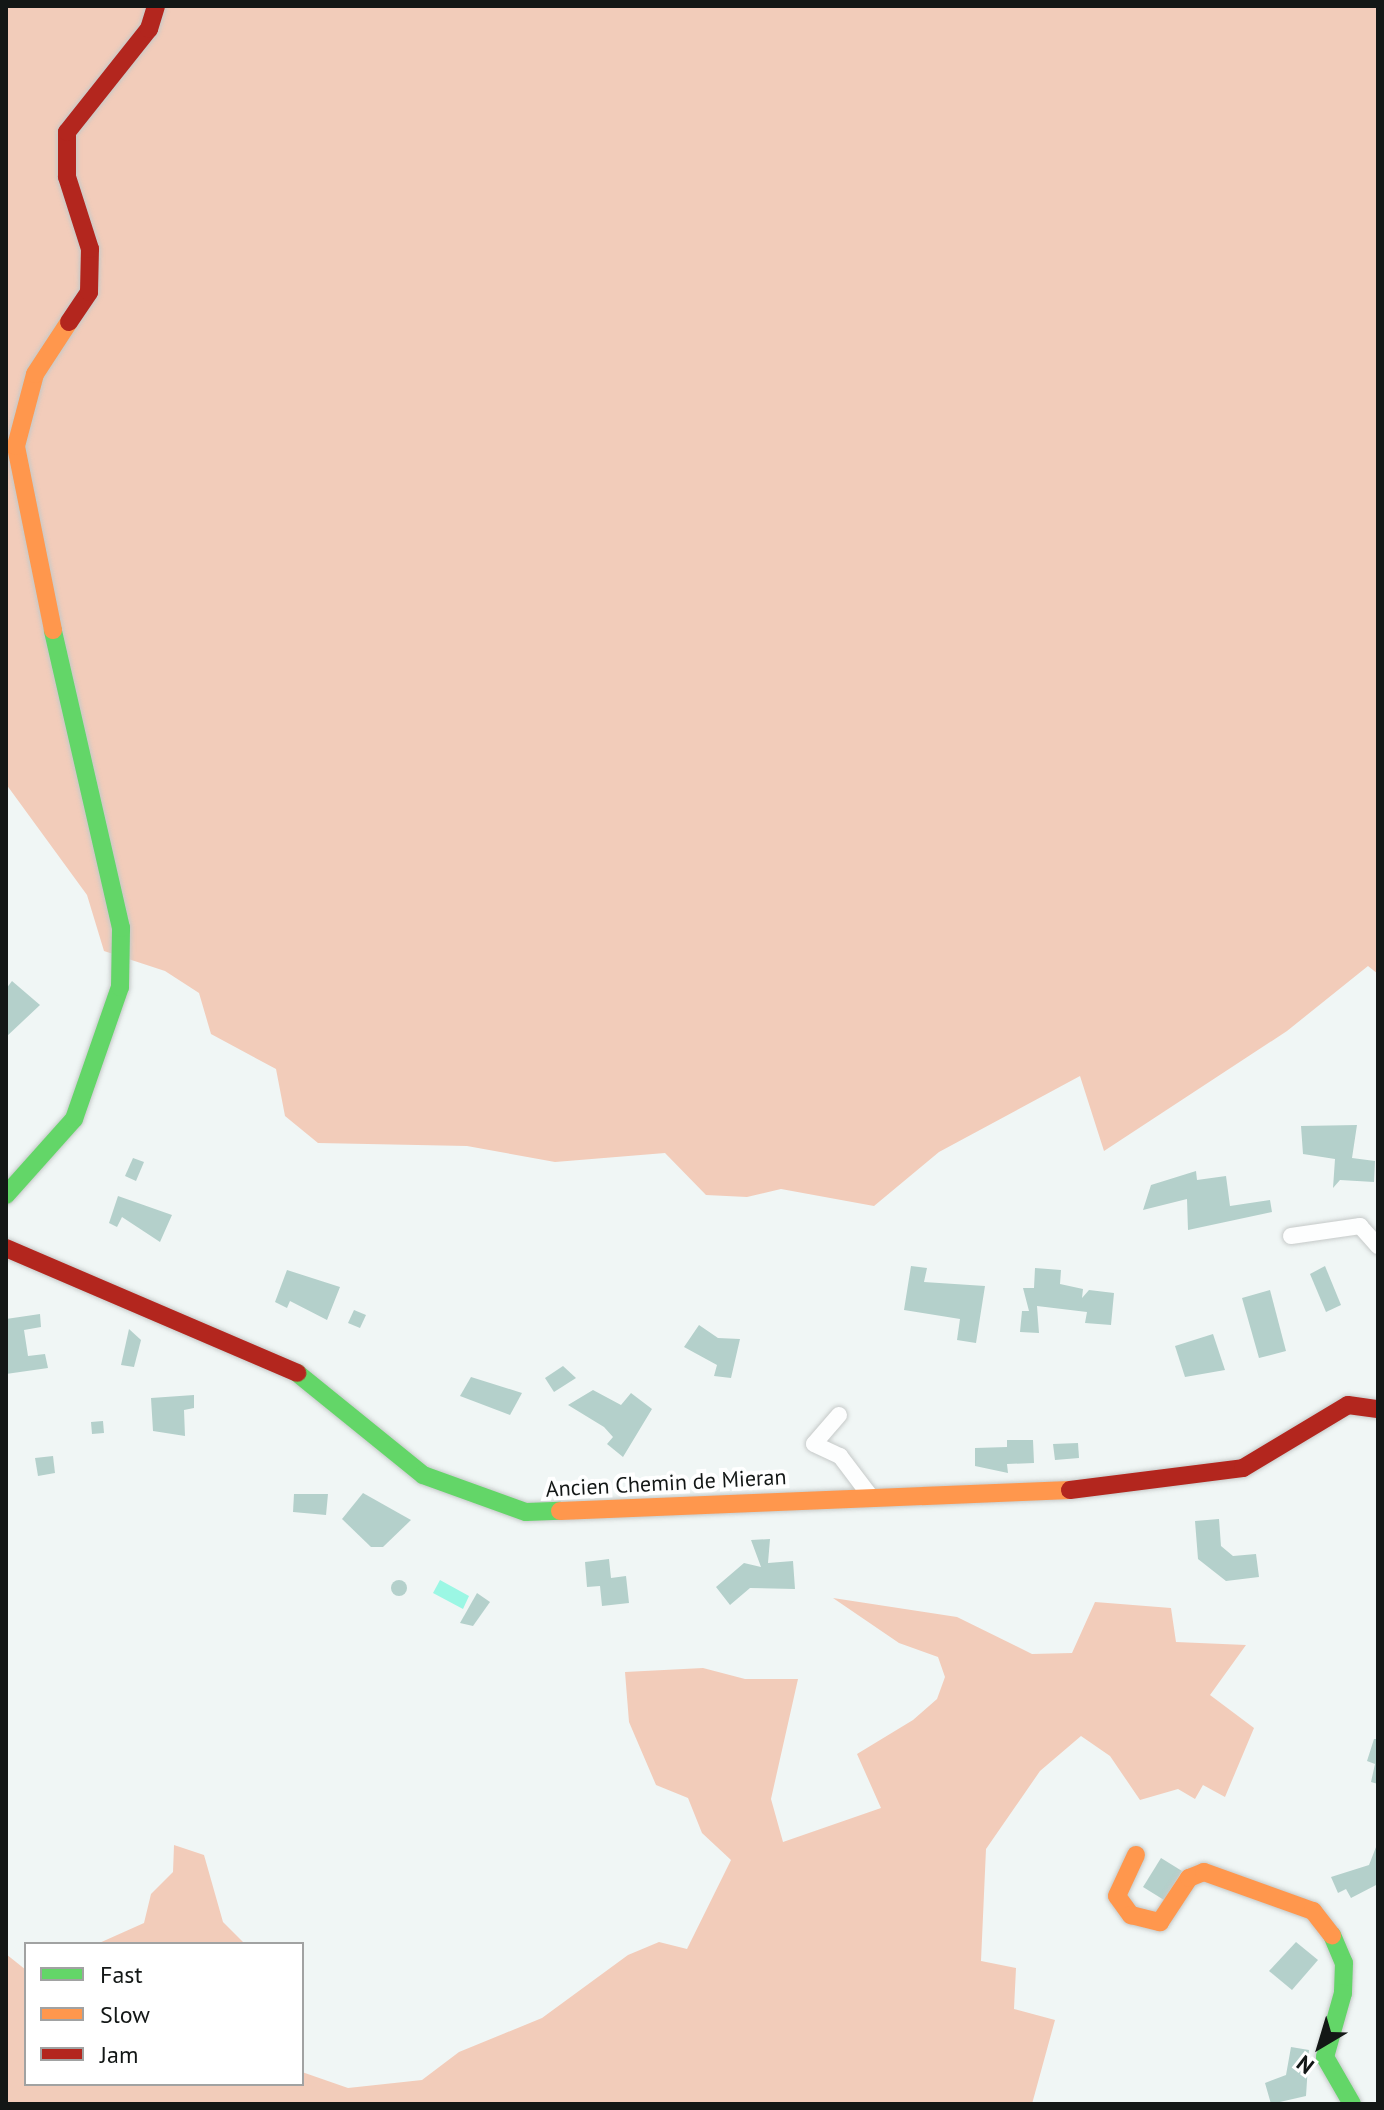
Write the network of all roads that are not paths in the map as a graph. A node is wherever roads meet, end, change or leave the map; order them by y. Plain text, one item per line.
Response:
1 (156, 6) edge
2 (6, 1195) edge
3 (1291, 1236) dead end
4 (1378, 1246) edge
5 (6, 1248) edge
6 (1378, 1409) edge
7 (839, 1415) dead end
8 (871, 1497) junction
9 (1136, 1855) dead end
10 (1352, 2104) edge

1 - 2 street
3 - 4 street
5 - 8 street, Ancien Chemin de Mieran
6 - 8 street, Ancien Chemin de Mieran
7 - 8 street
9 - 10 street

